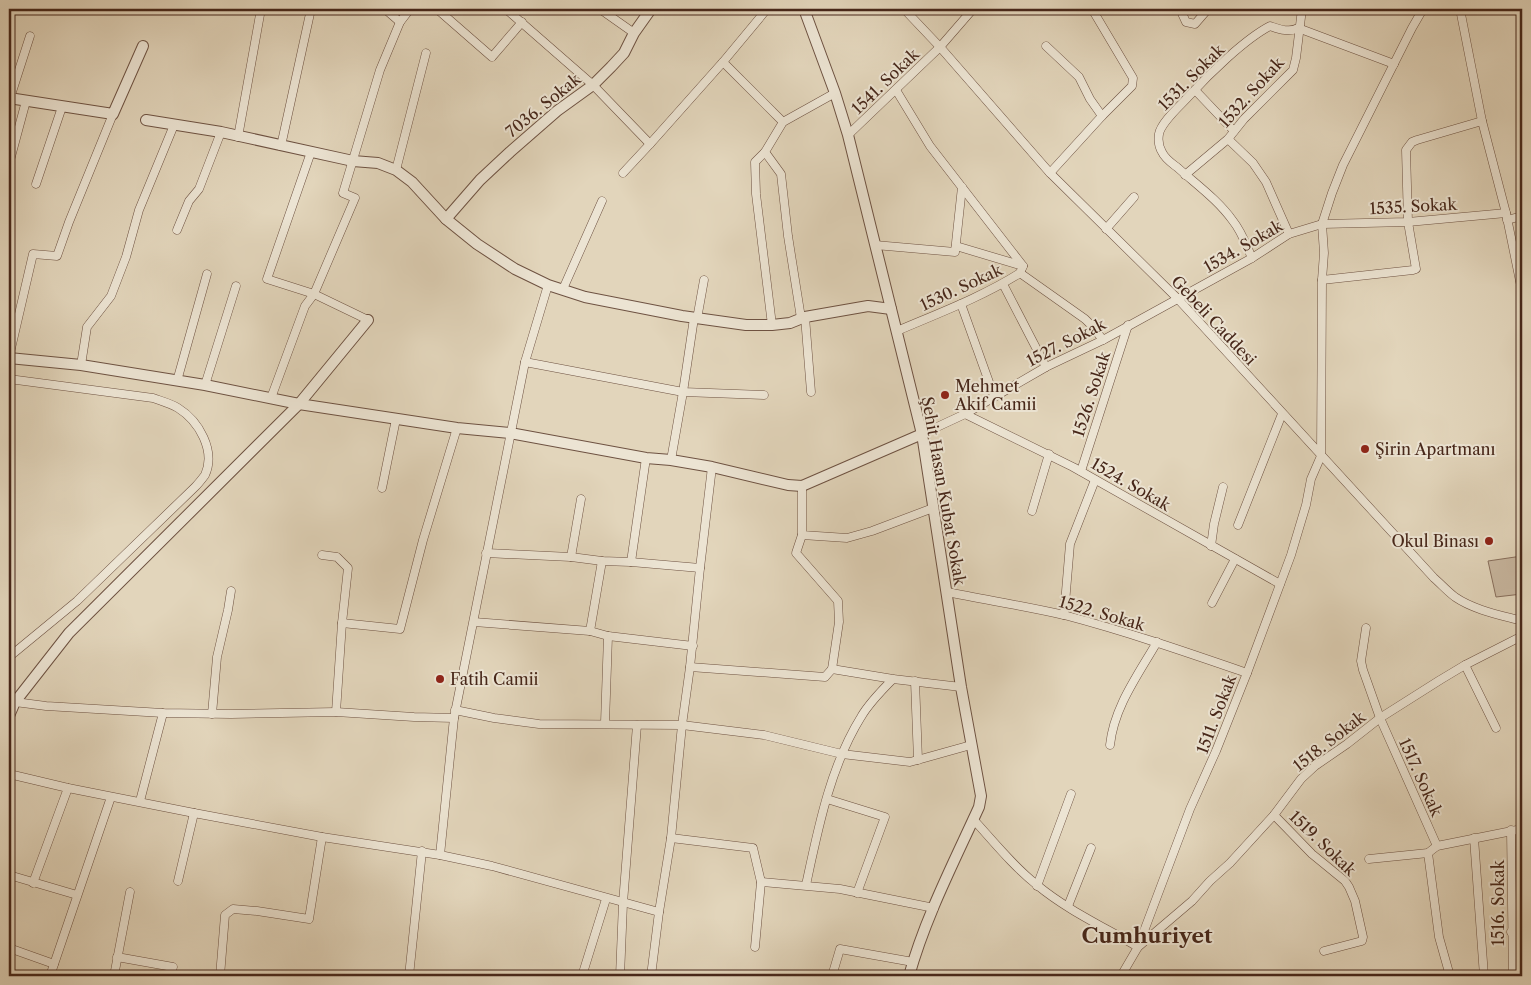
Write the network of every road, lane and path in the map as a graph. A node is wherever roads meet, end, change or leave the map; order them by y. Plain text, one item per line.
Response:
1 (261, 9) edge
2 (300, 9) edge
3 (385, 9) edge
4 (410, 9) edge
5 (437, 9) edge
6 (506, 9) edge
7 (600, 9) edge
8 (650, 9) edge
9 (767, 9) edge
10 (904, 9) edge
11 (973, 9) edge
12 (1092, 9) edge
13 (1180, 9) edge
14 (1208, 9) edge
15 (1302, 9) edge
16 (1423, 9) edge
17 (1460, 9) edge
18 (311, 10) edge
19 (807, 10) edge
20 (400, 22) junction
21 (522, 22) junction
22 (1298, 28) junction
23 (634, 33) junction
24 (30, 36) dead end
25 (143, 46) dead end
26 (1046, 46) dead end
27 (940, 47) junction
28 (426, 53) dead end
29 (723, 62) junction
30 (1394, 64) junction
31 (593, 85) junction
32 (1522, 89) edge
33 (896, 90) junction
34 (1195, 90) junction
35 (835, 94) junction
36 (9, 98) edge
37 (26, 101) junction
38 (62, 107) junction
39 (113, 114) junction
40 (1102, 116) junction
41 (1522, 117) edge
42 (146, 120) dead end
43 (1482, 121) junction
44 (783, 122) junction
45 (174, 125) junction
46 (1234, 131) junction
47 (221, 132) junction
48 (848, 135) junction
49 (238, 137) junction
50 (1228, 139) junction
51 (650, 144) junction
52 (281, 146) junction
53 (312, 152) junction
54 (765, 152) junction
55 (353, 160) junction
56 (9, 164) edge
57 (396, 170) junction
58 (1050, 172) junction
59 (623, 173) dead end
60 (1185, 175) junction
61 (36, 184) dead end
62 (962, 188) junction
63 (1134, 197) dead end
64 (602, 201) dead end
65 (1522, 216) edge
66 (1506, 217) junction
67 (446, 219) junction
68 (1408, 222) junction
69 (1322, 224) junction
70 (1106, 229) junction
71 (177, 230) dead end
72 (1289, 234) junction
73 (875, 245) junction
74 (956, 249) junction
75 (1252, 258) junction
76 (1022, 270) junction
77 (207, 274) dead end
78 (704, 280) dead end
79 (1322, 280) junction
80 (1003, 284) junction
81 (548, 285) junction
82 (236, 286) dead end
83 (562, 289) junction
84 (1522, 291) edge
85 (314, 294) junction
86 (1178, 299) junction
87 (961, 304) junction
88 (891, 310) junction
89 (696, 318) junction
90 (803, 318) junction
91 (368, 320) joint
92 (772, 325) junction
93 (1128, 325) junction
94 (897, 331) junction
95 (1103, 340) junction
96 (9, 358) edge
97 (525, 362) junction
98 (81, 365) junction
99 (1046, 367) junction
100 (9, 380) edge
101 (177, 381) junction
102 (206, 385) junction
103 (683, 392) junction
104 (810, 392) dead end
105 (764, 395) dead end
106 (994, 396) junction
107 (271, 398) junction
108 (299, 404) junction
109 (964, 414) junction
110 (1282, 414) junction
111 (396, 419) junction
112 (456, 428) junction
113 (510, 433) junction
114 (922, 434) junction
115 (1049, 454) junction
116 (1321, 456) junction
117 (646, 458) junction
118 (671, 460) junction
119 (712, 467) junction
120 (1081, 471) junction
121 (1096, 480) junction
122 (802, 486) junction
123 (1223, 487) dead end
124 (382, 488) dead end
125 (581, 499) dead end
126 (933, 508) junction
127 (1032, 511) dead end
128 (1238, 526) dead end
129 (802, 535) junction
130 (1211, 546) junction
131 (486, 553) junction
132 (322, 555) dead end
133 (571, 557) junction
134 (1235, 559) junction
135 (602, 561) junction
136 (631, 562) junction
137 (700, 568) junction
138 (1280, 584) junction
139 (231, 591) dead end
140 (947, 592) junction
141 (1212, 603) dead end
142 (1064, 616) junction
143 (1522, 621) edge
144 (474, 622) junction
145 (342, 623) junction
146 (1366, 628) dead end
147 (590, 631) junction
148 (608, 636) junction
149 (1522, 636) edge
150 (1157, 642) junction
151 (693, 646) junction
152 (9, 657) edge
153 (1465, 665) junction
154 (690, 667) junction
155 (832, 669) junction
156 (1246, 673) junction
157 (893, 679) junction
158 (915, 681) junction
159 (961, 687) junction
160 (15, 702) junction
161 (336, 712) junction
162 (163, 713) junction
163 (212, 714) junction
164 (454, 714) junction
165 (9, 716) edge
166 (1380, 718) junction
167 (605, 723) junction
168 (637, 725) junction
169 (682, 725) junction
170 (1496, 728) dead end
171 (971, 745) junction
172 (1110, 746) dead end
173 (842, 754) junction
174 (918, 760) junction
175 (9, 774) edge
176 (68, 788) junction
177 (1071, 794) dead end
178 (111, 797) junction
179 (827, 799) junction
180 (140, 801) junction
181 (194, 813) junction
182 (1274, 815) junction
183 (973, 819) junction
184 (1522, 829) edge
185 (1511, 830) junction
186 (322, 837) junction
187 (671, 838) junction
188 (1474, 838) junction
189 (1437, 846) junction
190 (1091, 848) dead end
191 (422, 851) junction
192 (1428, 853) junction
193 (440, 855) junction
194 (1369, 859) dead end
195 (9, 876) edge
196 (178, 881) dead end
197 (33, 882) junction
198 (761, 882) junction
199 (806, 885) junction
200 (1037, 886) junction
201 (130, 892) dead end
202 (857, 893) junction
203 (78, 895) junction
204 (606, 899) junction
205 (623, 903) junction
206 (1068, 906) junction
207 (934, 908) junction
208 (659, 912) junction
209 (1522, 931) edge
210 (1511, 932) junction
211 (755, 947) dead end
212 (1138, 947) junction
213 (9, 948) edge
214 (1324, 951) dead end
215 (117, 957) junction
216 (913, 962) junction
217 (54, 964) junction
218 (173, 967) dead end
219 (50, 976) edge
220 (114, 976) edge
221 (220, 976) edge
222 (409, 976) edge
223 (582, 976) edge
224 (620, 976) edge
225 (651, 976) edge
226 (832, 976) edge
227 (909, 976) edge
228 (1122, 976) edge
229 (1450, 976) edge
230 (1484, 976) edge
231 (1513, 976) edge

1 - 49 street
2 - 18 street
3 - 20 street
4 - 20 street
5 - 21 street
6 - 21 street
7 - 23 street
8 - 23 street, 7036. Sokak
9 - 29 street
10 - 27 street, Gebeli Caddesi
11 - 27 street, 1541. Sokak
12 - 40 street
13 - 14 street
15 - 22 street, 1532. Sokak
16 - 30 street
17 - 43 street
18 - 52 street
19 - 35 street, Şehit Hasan Kubat Sokak
20 - 55 street
21 - 31 street
22 - 30 street, 1531. Sokak
22 - 34 street, 1531. Sokak
22 - 46 street, 1532. Sokak
23 - 31 street, 7036. Sokak
24 - 36 street
25 - 39 street
26 - 40 street
27 - 33 street, 1541. Sokak
27 - 58 street, Gebeli Caddesi
28 - 57 street
29 - 44 street
29 - 51 street
30 - 69 street
31 - 51 street
31 - 67 street, 7036. Sokak
32 - 41 street
33 - 48 street, 1541. Sokak
33 - 62 street
34 - 46 street
34 - 60 street, 1531. Sokak
35 - 44 street
35 - 48 street, Şehit Hasan Kubat Sokak
36 - 37 street
37 - 38 street
37 - 56 street
38 - 39 street
38 - 61 street
39 - 96 street
40 - 58 street
42 - 45 street
43 - 66 street
43 - 68 street
44 - 54 street
45 - 47 street
45 - 98 street
46 - 50 street, 1532. Sokak
47 - 49 street
47 - 71 street
48 - 73 street, Şehit Hasan Kubat Sokak
49 - 52 street
50 - 60 street, 1532. Sokak
50 - 72 street
51 - 59 street
52 - 53 street
53 - 55 street
53 - 85 street
54 - 90 street
54 - 92 street
55 - 57 street
55 - 85 street
57 - 67 street
58 - 70 street, Gebeli Caddesi
60 - 75 street, 1531. Sokak
62 - 74 street
62 - 76 street
63 - 70 street
64 - 83 street
65 - 66 street, 1535. Sokak
66 - 68 street, 1535. Sokak
66 - 84 street
67 - 81 street
68 - 69 street, 1535. Sokak
68 - 79 street
69 - 72 street, 1534. Sokak
69 - 79 street
70 - 86 street, Gebeli Caddesi
72 - 75 street, 1534. Sokak
73 - 74 street
73 - 88 street, Şehit Hasan Kubat Sokak
74 - 76 street
75 - 86 street, 1534. Sokak
76 - 80 street, 1530. Sokak
76 - 95 street, 1530. Sokak
77 - 101 street
78 - 89 street
79 - 116 street
80 - 87 street, 1530. Sokak
80 - 99 street
81 - 83 street
81 - 97 street
82 - 102 street
83 - 89 street
85 - 91 street
85 - 107 street
86 - 93 street, 1534. Sokak
86 - 110 street, Gebeli Caddesi
87 - 94 street, 1530. Sokak
87 - 106 street
88 - 90 street
88 - 94 street, Şehit Hasan Kubat Sokak
89 - 92 street
89 - 103 street
90 - 92 street
90 - 104 street
91 - 108 street
93 - 95 street, 1527. Sokak
93 - 120 street, 1526. Sokak
94 - 114 street, Şehit Hasan Kubat Sokak
95 - 99 street, 1527. Sokak
96 - 98 street
97 - 103 street
97 - 113 street
98 - 101 street
99 - 106 street, 1527. Sokak
100 - 152 street
101 - 102 street
102 - 107 street
103 - 105 street
103 - 118 street
106 - 109 street, 1527. Sokak
107 - 108 street
108 - 111 street
108 - 160 street
109 - 114 street, 1527. Sokak
109 - 115 street, 1524. Sokak
110 - 116 street, Gebeli Caddesi
110 - 128 street
111 - 112 street
111 - 124 street
112 - 113 street
112 - 145 street
113 - 117 street
113 - 131 street
114 - 122 street
114 - 126 street, Şehit Hasan Kubat Sokak
115 - 120 street, 1524. Sokak
115 - 127 street
116 - 138 street, 1511. Sokak
116 - 143 street, Gebeli Caddesi
117 - 118 street
117 - 136 street
118 - 119 street
119 - 122 street
119 - 137 street
120 - 121 street, 1524. Sokak
121 - 130 street, 1524. Sokak
121 - 142 street
122 - 129 street
123 - 130 street
125 - 133 street
126 - 129 street
126 - 140 street, Şehit Hasan Kubat Sokak
129 - 155 street
130 - 134 street, 1524. Sokak
131 - 133 street
131 - 144 street
132 - 145 street
133 - 135 street
134 - 138 street, 1524. Sokak
134 - 141 street
135 - 136 street
135 - 147 street
136 - 137 street
137 - 151 street
138 - 156 street, 1511. Sokak
139 - 163 street
140 - 142 street, 1522. Sokak
140 - 159 street, Şehit Hasan Kubat Sokak
142 - 150 street, 1522. Sokak
144 - 147 street
144 - 164 street
145 - 161 street
146 - 166 street
147 - 148 street
148 - 151 street
148 - 167 street
149 - 153 street, 1518. Sokak
150 - 156 street, 1522. Sokak
150 - 172 street
151 - 154 street
153 - 166 street, 1518. Sokak
153 - 170 street
154 - 155 street
154 - 169 street
155 - 157 street
156 - 212 street, 1511. Sokak
157 - 158 street
157 - 173 street
158 - 159 street
158 - 174 street
159 - 171 street, Şehit Hasan Kubat Sokak
160 - 162 street
160 - 165 street
161 - 163 street
161 - 164 street
162 - 163 street
162 - 180 street
164 - 167 street
164 - 193 street
166 - 182 street, 1518. Sokak
166 - 189 street, 1517. Sokak
167 - 168 street
168 - 169 street
168 - 205 street
169 - 173 street
169 - 187 street
171 - 174 street
171 - 183 street, Şehit Hasan Kubat Sokak
173 - 174 street
173 - 179 street
175 - 176 street
176 - 178 street
176 - 197 street
177 - 200 street
178 - 180 street
178 - 203 street
179 - 199 street
179 - 202 street
180 - 181 street
181 - 186 street
181 - 196 street
182 - 212 street, 1518. Sokak
182 - 214 street, 1519. Sokak
183 - 200 street
183 - 207 street, Şehit Hasan Kubat Sokak
184 - 185 street
185 - 188 street
185 - 210 street, 1516. Sokak
186 - 191 street
186 - 221 street
187 - 198 street
187 - 208 street
188 - 189 street
188 - 230 street
189 - 192 street
190 - 206 street
191 - 193 street
191 - 222 street
192 - 194 street
192 - 229 street
193 - 204 street
195 - 197 street
197 - 203 street
198 - 199 street
198 - 211 street
199 - 202 street
200 - 206 street
201 - 215 street
202 - 207 street
203 - 217 street
204 - 205 street
204 - 223 street
205 - 208 street
205 - 224 street
206 - 212 street
207 - 216 street, Şehit Hasan Kubat Sokak
208 - 225 street
209 - 210 street
210 - 231 street, 1516. Sokak
212 - 228 street, 1511. Sokak
213 - 217 street
215 - 218 street
215 - 220 street
216 - 226 street
216 - 227 street, Şehit Hasan Kubat Sokak
217 - 219 street

